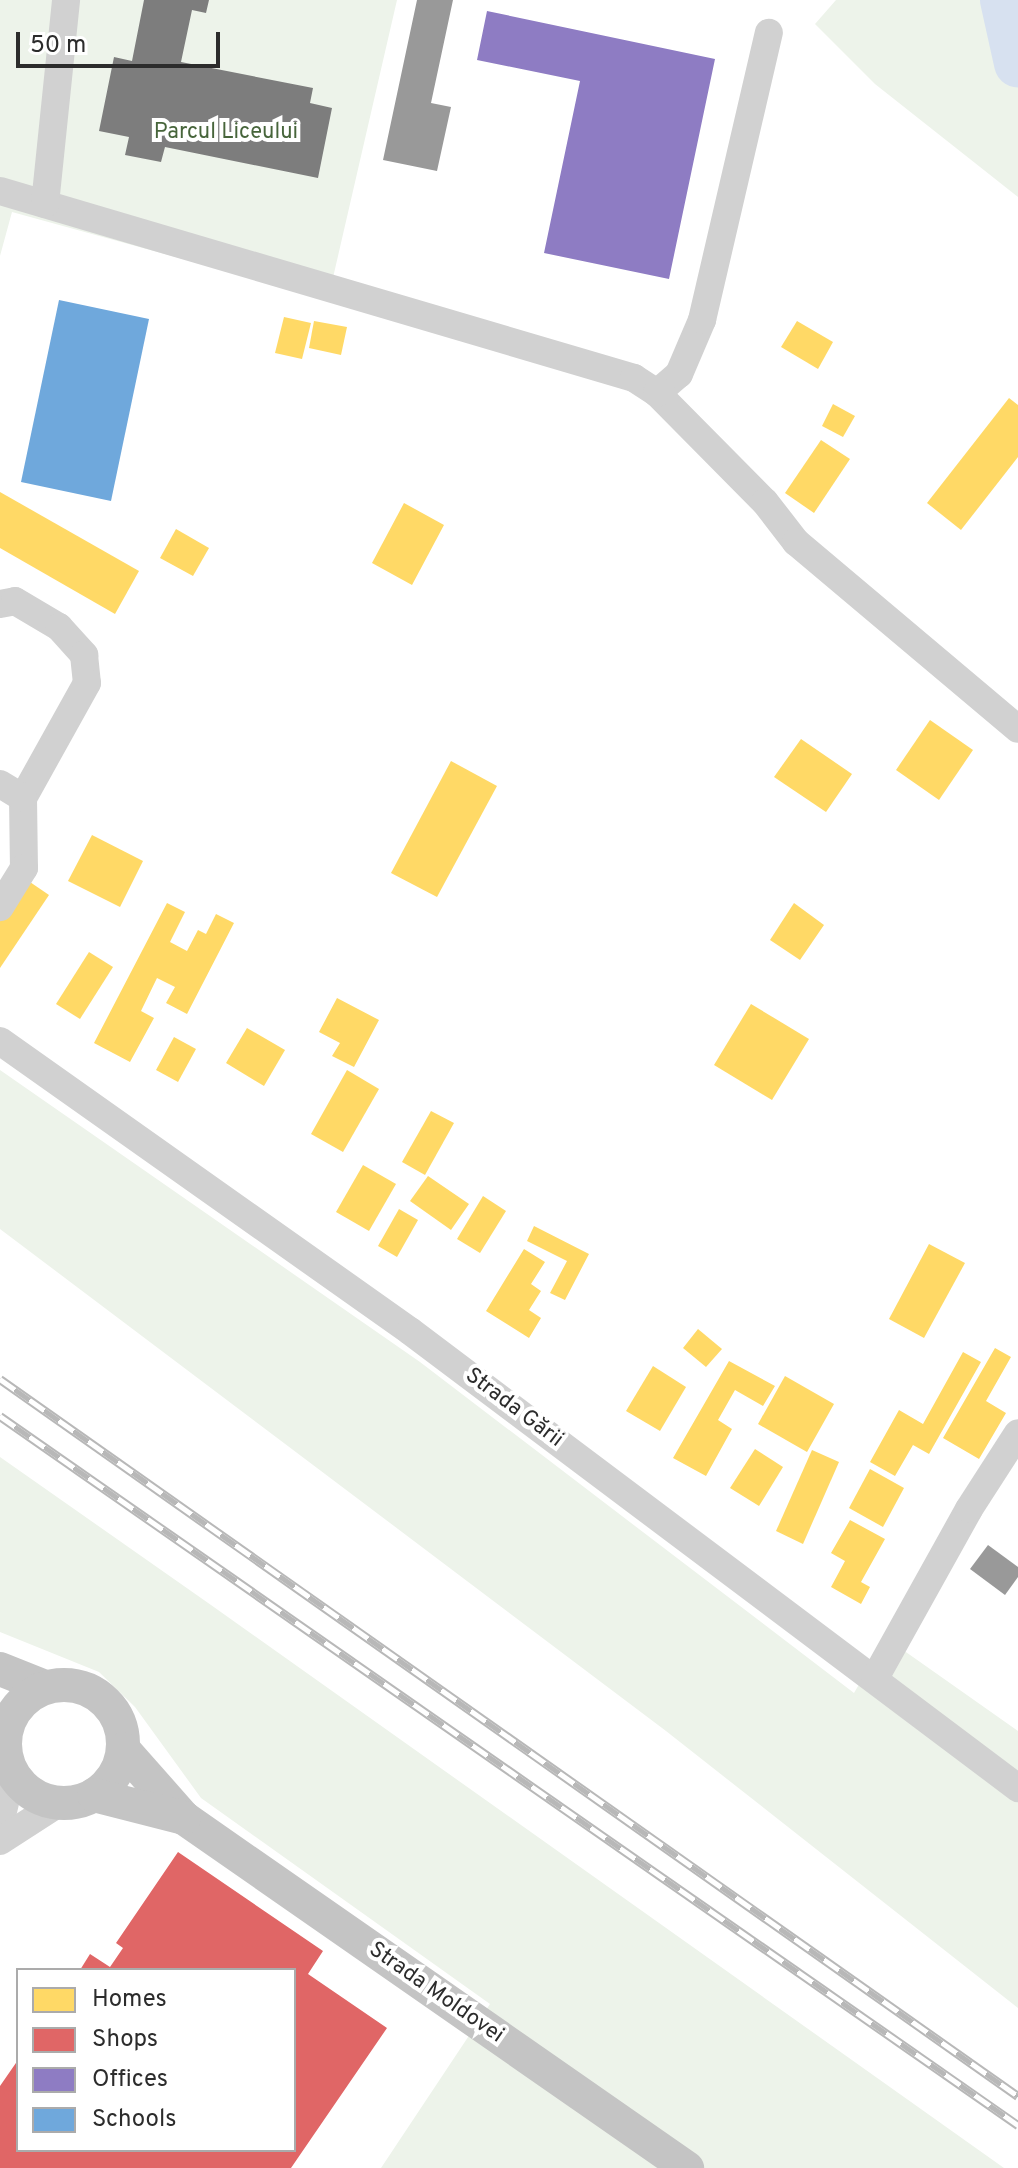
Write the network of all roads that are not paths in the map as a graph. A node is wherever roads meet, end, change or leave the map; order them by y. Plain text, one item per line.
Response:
1 (66, 0) edge
2 (769, 33) dead end
3 (0, 191) edge
4 (45, 204) junction
5 (657, 393) junction
6 (0, 604) edge
7 (1018, 729) edge
8 (12, 791) edge
9 (0, 907) edge
10 (0, 1041) edge
11 (1018, 1433) edge
12 (0, 1669) edge
13 (875, 1678) junction
14 (45, 1687) junction
15 (2, 1731) edge
16 (123, 1749) junction
17 (12, 1773) junction
18 (1018, 1788) edge
19 (94, 1795) junction
20 (59, 1803) junction
21 (184, 1818) junction
22 (0, 1824) edge
23 (0, 1841) edge
24 (687, 2168) edge

1 - 4 street
2 - 5 street
3 - 4 street
4 - 5 street
5 - 7 street
6 - 8 street
8 - 9 street
10 - 13 street, Strada Gării
11 - 13 street
12 - 14 main road
13 - 18 street, Strada Gării
14 - 15 main road
14 - 16 main road
15 - 17 main road
16 - 19 main road
16 - 21 main road, Strada Moldovei
17 - 20 main road
17 - 22 street
19 - 20 main road
19 - 21 main road, Strada Moldovei
20 - 23 street
21 - 24 main road, Strada Moldovei

